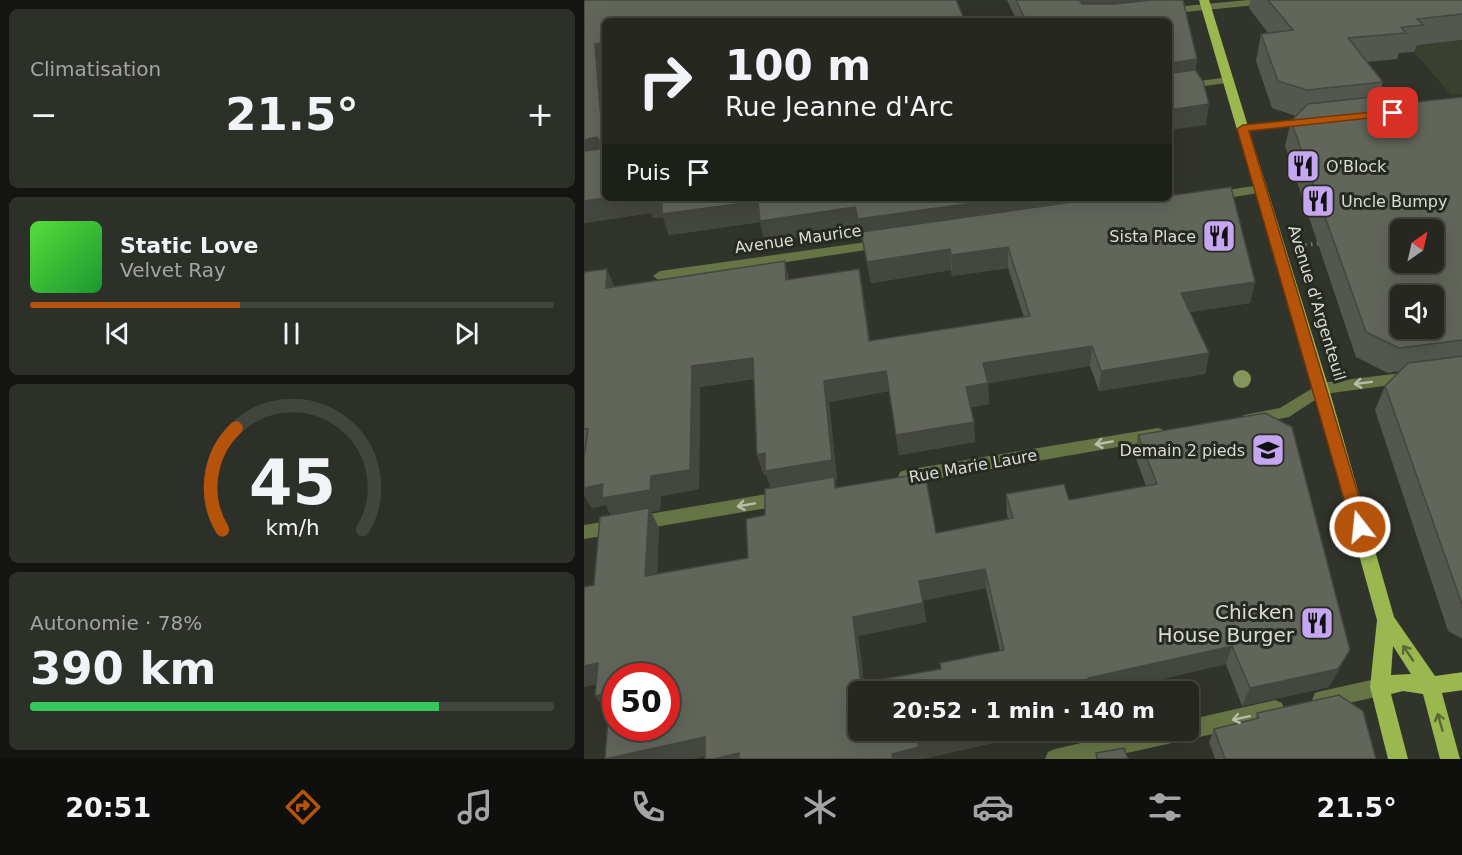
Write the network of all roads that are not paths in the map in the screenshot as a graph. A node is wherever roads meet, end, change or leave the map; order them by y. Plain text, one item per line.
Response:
1 (1278, 0) edge
2 (1205, 3) edge
3 (1152, 13) edge
4 (1229, 80) junction
5 (1172, 88) edge
6 (1324, 120) edge
7 (1243, 129) junction
8 (1261, 189) junction
9 (1202, 197) edge
10 (896, 242) edge
11 (660, 276) dead end
12 (1419, 376) edge
13 (1321, 389) junction
14 (1238, 421) edge
15 (1179, 430) edge
16 (887, 480) edge
17 (806, 494) edge
18 (584, 532) edge
19 (1386, 620) junction
20 (1463, 681) edge
21 (1430, 686) junction
22 (1380, 687) junction
23 (1199, 727) edge
24 (1136, 741) edge
25 (1055, 759) edge
26 (1398, 759) edge
27 (1450, 759) edge

1 - 2 street
2 - 3 street
2 - 4 main road, Avenue d'Argenteuil
4 - 5 street
4 - 7 main road, Avenue d'Argenteuil
6 - 7 street
7 - 8 main road, Avenue d'Argenteuil
8 - 9 street
8 - 13 main road, Avenue d'Argenteuil
10 - 11 street, Avenue Maurice
12 -> 13 street
13 - 14 street
13 - 19 main road, Avenue d'Argenteuil
15 -> 16 street, Rue Marie Laure
17 -> 18 street
21 -> 19 main road, Avenue d'Argenteuil
19 - 22 main road, Avenue d'Argenteuil
20 - 21 main road
21 - 22 main road
27 -> 21 main road, Avenue d'Argenteuil
22 -> 23 street
22 - 26 main road, Avenue d'Argenteuil
24 - 25 street

